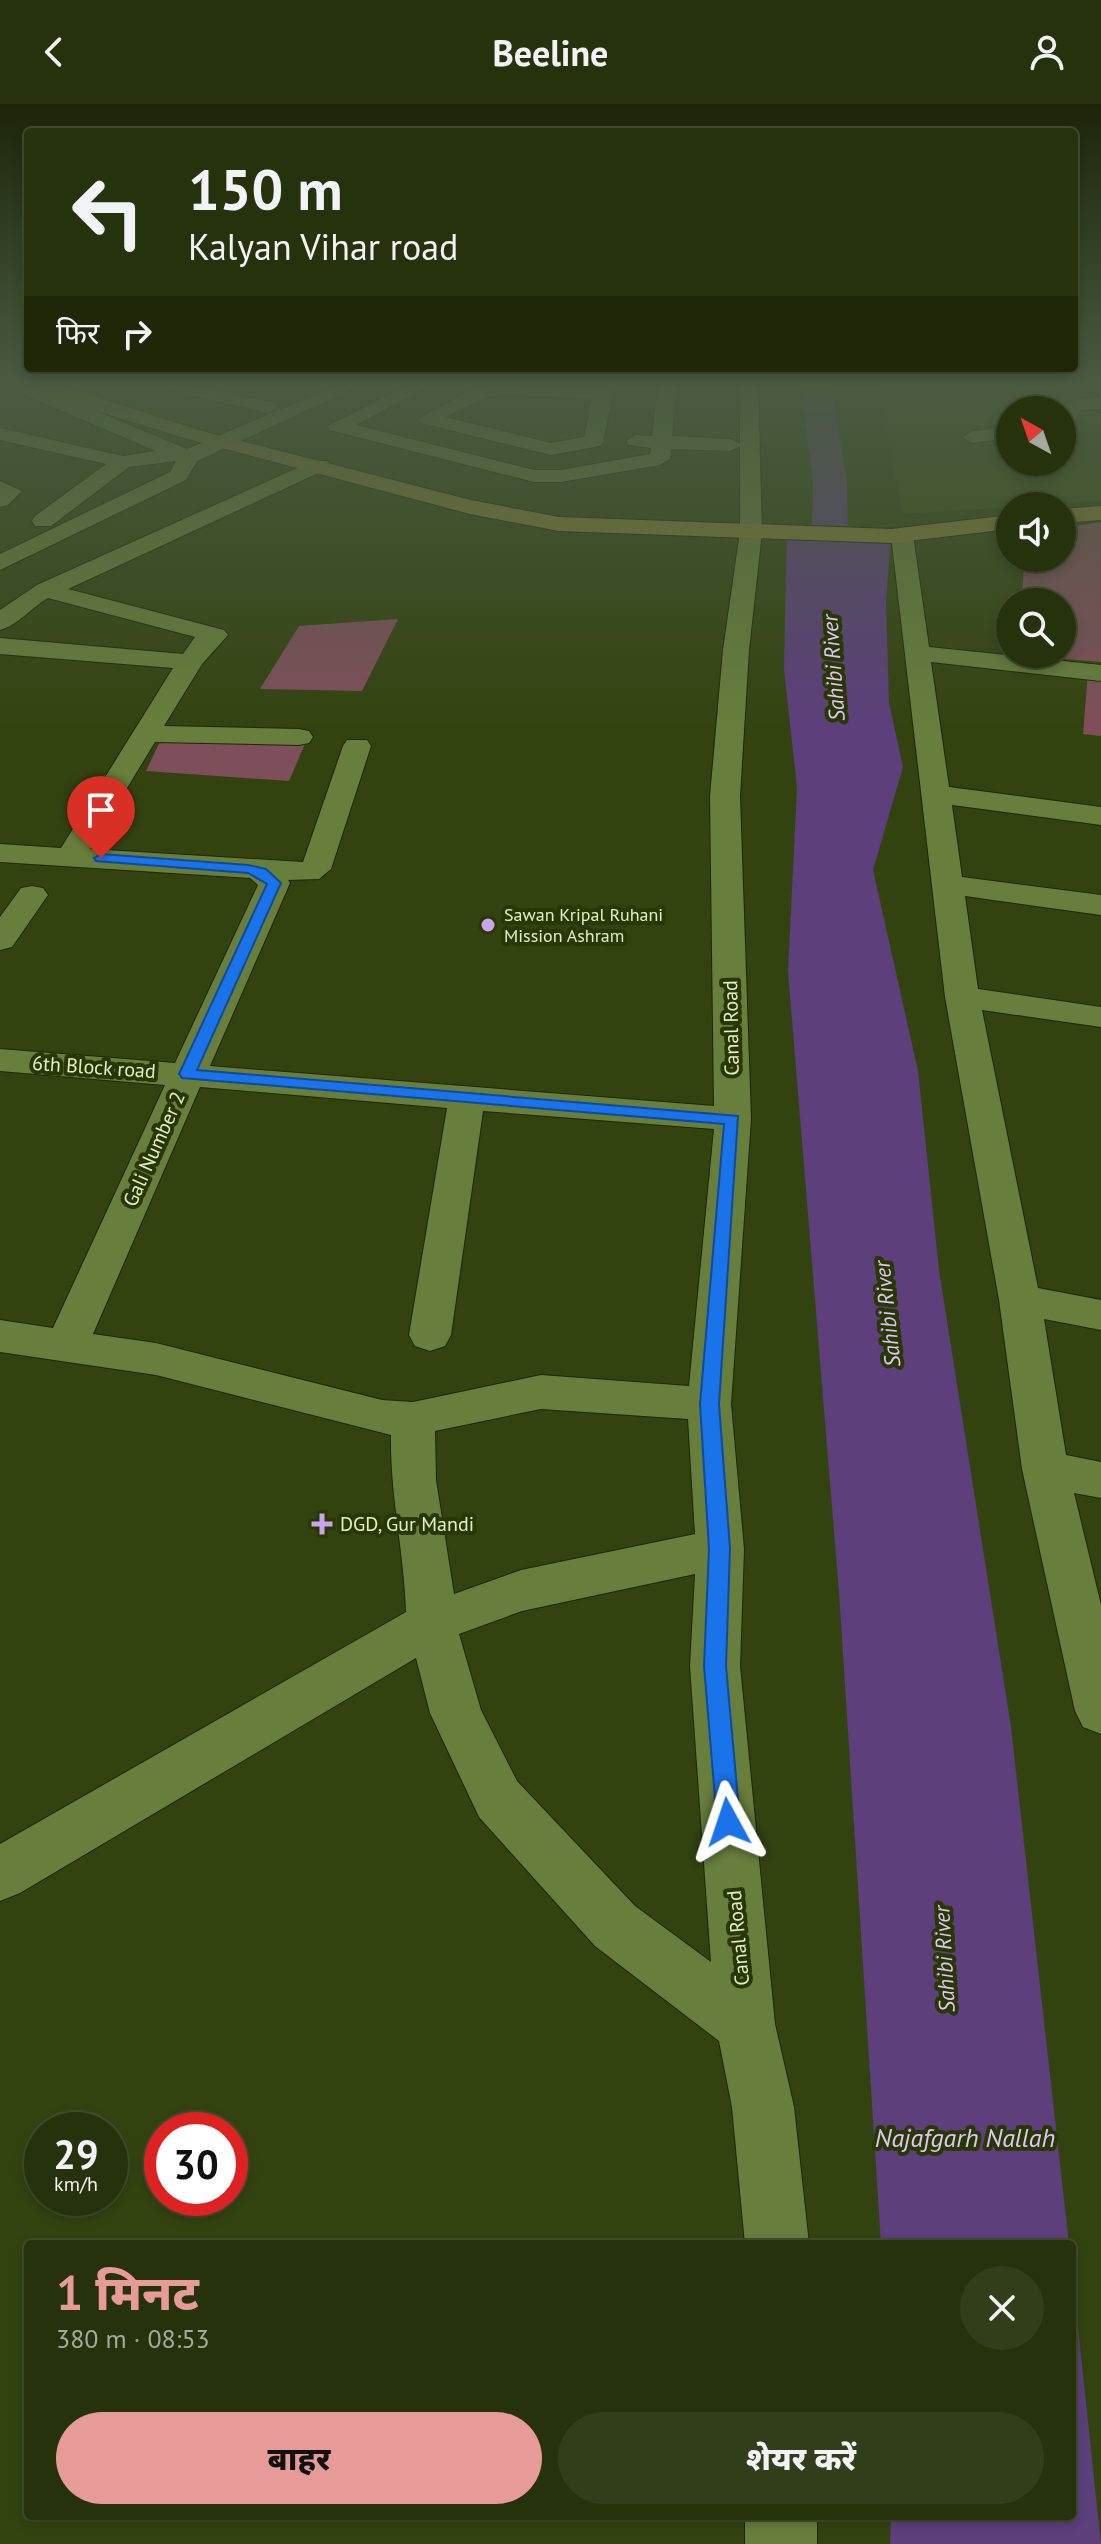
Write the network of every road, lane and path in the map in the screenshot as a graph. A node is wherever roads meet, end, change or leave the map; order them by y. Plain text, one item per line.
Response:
1 (73, 499) edge
2 (132, 499) edge
3 (245, 499) edge
4 (448, 499) edge
5 (484, 499) edge
6 (744, 499) edge
7 (497, 512) junction
8 (1101, 513) edge
9 (1076, 515) edge
10 (996, 524) edge
11 (743, 525) junction
12 (896, 536) junction
13 (0, 553) edge
14 (0, 563) edge
15 (45, 590) junction
16 (9, 604) edge
17 (0, 623) edge
18 (0, 646) edge
19 (918, 653) junction
20 (190, 662) junction
21 (1101, 673) edge
22 (146, 734) junction
23 (299, 737) dead end
24 (357, 746) dead end
25 (936, 794) junction
26 (1101, 816) edge
27 (0, 853) edge
28 (71, 856) junction
29 (261, 871) junction
30 (948, 884) junction
31 (32, 895) dead end
32 (1101, 905) edge
33 (0, 940) edge
34 (962, 997) junction
35 (1101, 1017) edge
36 (0, 1060) edge
37 (187, 1074) junction
38 (467, 1098) junction
39 (733, 1119) junction
40 (1020, 1300) junction
41 (1101, 1315) edge
42 (430, 1335) dead end
43 (0, 1336) edge
44 (67, 1344) junction
45 (709, 1404) junction
46 (413, 1419) junction
47 (1045, 1469) junction
48 (1101, 1480) edge
49 (720, 1549) junction
50 (431, 1623) junction
51 (1101, 1711) edge
52 (0, 1874) edge
53 (745, 2024) junction
54 (777, 2240) edge
55 (781, 2520) edge
56 (781, 2544) edge

1 - 13 street
2 - 14 street
3 - 15 street
4 - 7 street
5 - 7 street
6 - 11 street, Canal Road
7 - 11 street
8 - 9 street
10 - 12 street
11 - 12 street
11 - 39 street, Canal Road
12 - 19 street
15 - 16 street
15 - 20 street
16 - 17 street
18 - 20 street
19 - 21 street
19 - 25 street
20 - 22 street
22 - 23 street
22 - 28 street
24 - 29 street
25 - 26 street
25 - 30 street
27 - 28 street
28 - 29 street
29 - 37 street, Gali Number 2
30 - 32 street
30 - 34 street
31 - 33 street
34 - 35 street
34 - 40 street
36 - 37 street, 6th Block road
37 - 38 street, 6th Block road
37 - 44 street, Gali Number 2
38 - 39 street, 6th Block road
38 - 42 street
39 - 45 street, Canal Road
40 - 41 street
40 - 47 street
43 - 44 street
44 - 46 street
45 - 46 street
45 - 49 street, Canal Road
46 - 50 street
47 - 48 street
47 - 51 street
49 - 50 street
49 - 53 street, Canal Road
50 - 52 street
50 - 53 street
53 - 54 street, Canal Road
55 - 56 street

